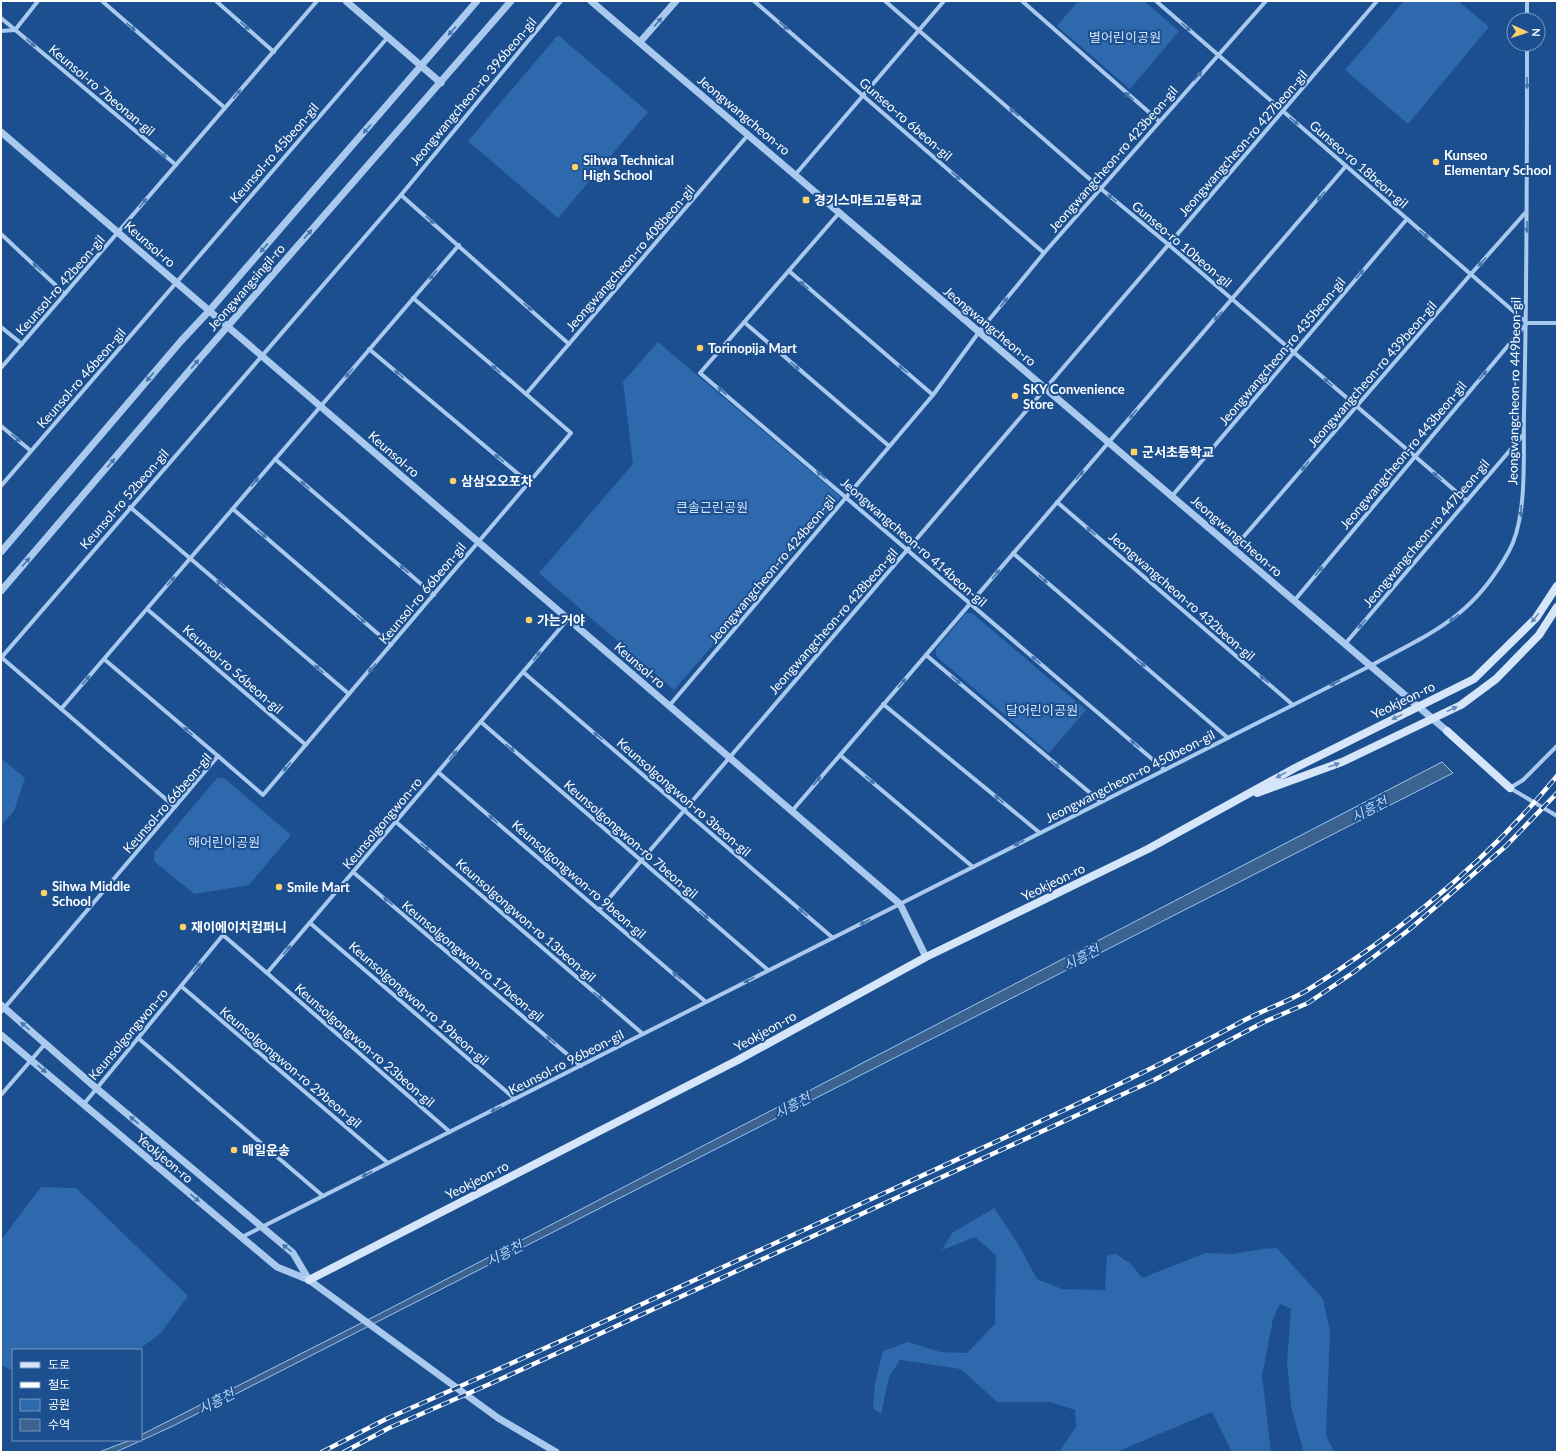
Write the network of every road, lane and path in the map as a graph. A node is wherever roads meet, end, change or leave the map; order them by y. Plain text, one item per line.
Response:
1 (38, 1) edge
2 (102, 1) edge
3 (216, 1) edge
4 (317, 1) edge
5 (346, 1) edge
6 (478, 1) edge
7 (511, 1) edge
8 (561, 1) edge
9 (591, 1) edge
10 (676, 1) edge
11 (754, 1) edge
12 (885, 1) edge
13 (944, 1) edge
14 (1022, 1) edge
15 (1156, 1) edge
16 (1266, 1) edge
17 (1377, 1) edge
18 (1527, 1) edge
19 (1527, 12) edge
20 (1, 18) edge
21 (15, 30) junction
22 (919, 30) junction
23 (1, 31) edge
24 (388, 37) junction
25 (640, 42) junction
26 (274, 52) junction
27 (1527, 52) edge
28 (1218, 54) junction
29 (422, 66) junction
30 (441, 83) junction
31 (863, 95) junction
32 (225, 108) junction
33 (1283, 111) junction
34 (1159, 121) junction
35 (1, 132) edge
36 (748, 135) junction
37 (176, 165) junction
38 (1346, 166) junction
39 (795, 175) junction
40 (1100, 188) junction
41 (401, 195) junction
42 (1527, 212) junction
43 (839, 213) junction
44 (1407, 219) junction
45 (118, 232) junction
46 (1, 234) edge
47 (459, 245) junction
48 (1168, 245) junction
49 (1044, 253) junction
50 (789, 271) junction
51 (1471, 274) junction
52 (176, 282) junction
53 (65, 294) junction
54 (413, 298) junction
55 (1232, 299) junction
56 (209, 311) junction
57 (744, 322) junction
58 (1526, 323) junction
59 (1557, 323) edge
60 (1, 326) edge
61 (228, 326) junction
62 (979, 332) junction
63 (22, 344) junction
64 (569, 344) junction
65 (369, 349) junction
66 (1294, 352) junction
67 (262, 355) junction
68 (1, 368) edge
69 (1045, 389) junction
70 (526, 394) junction
71 (933, 395) junction
72 (320, 406) junction
73 (1357, 406) junction
74 (1, 426) edge
75 (1524, 435) junction
76 (1108, 442) junction
77 (889, 446) junction
78 (31, 451) junction
79 (1415, 456) junction
80 (275, 459) junction
81 (529, 483) junction
82 (1, 486) edge
83 (1172, 496) junction
84 (846, 497) junction
85 (1467, 501) junction
86 (1057, 502) junction
87 (130, 507) junction
88 (233, 509) junction
89 (478, 542) junction
90 (1234, 549) junction
91 (908, 550) junction
92 (1, 552) edge
93 (1013, 553) junction
94 (190, 558) junction
95 (1557, 586) edge
96 (1, 591) edge
97 (434, 595) junction
98 (1294, 601) junction
99 (970, 603) junction
100 (1557, 606) edge
101 (147, 609) junction
102 (568, 619) junction
103 (1345, 644) junction
104 (391, 645) junction
105 (926, 655) junction
106 (1, 657) edge
107 (104, 659) junction
108 (1370, 666) junction
109 (523, 672) junction
110 (349, 694) junction
111 (884, 704) junction
112 (1293, 705) junction
113 (669, 706) junction
114 (1418, 707) junction
115 (61, 710) junction
116 (1432, 719) junction
117 (480, 722) junction
118 (1446, 731) joint
119 (1228, 738) junction
120 (306, 745) junction
121 (1557, 746) edge
122 (840, 755) junction
123 (218, 756) junction
124 (730, 758) junction
125 (1165, 770) junction
126 (438, 772) junction
127 (1510, 788) junction
128 (1101, 802) junction
129 (1232, 803) junction
130 (174, 807) junction
131 (684, 811) junction
132 (792, 811) junction
133 (1557, 816) edge
134 (396, 822) junction
135 (1040, 833) junction
136 (641, 861) junction
137 (973, 867) junction
138 (353, 872) junction
139 (900, 904) junction
140 (599, 910) junction
141 (310, 923) junction
142 (833, 938) junction
143 (926, 957) junction
144 (768, 970) junction
145 (267, 973) junction
146 (180, 986) junction
147 (706, 1002) junction
148 (2, 1008) edge
149 (643, 1034) junction
150 (1, 1036) edge
151 (138, 1038) junction
152 (45, 1044) junction
153 (31, 1060) junction
154 (580, 1066) junction
155 (96, 1088) junction
156 (1, 1094) edge
157 (515, 1099) junction
158 (83, 1105) junction
159 (450, 1132) junction
160 (388, 1163) junction
161 (323, 1196) junction
162 (261, 1228) junction
163 (242, 1237) junction
164 (309, 1280) junction
165 (556, 1452) edge

1 - 21 street
2 -> 32 street
3 -> 26 street
4 - 26 street, Keunsol-ro 42beon-gil
5 - 24 street
6 -> 29 street, Jeongwangsingil-ro
7 - 30 street, Jeongwangsingil-ro
8 - 41 street, Jeongwangcheon-ro 396beon-gil
9 - 25 street, Jeongwangcheon-ro
25 -> 10 street
11 -> 31 street, Gunseo-ro 6beon-gil
12 - 22 street, Gunseo-ro 10beon-gil
13 - 22 street
34 -> 14 street
15 -> 28 street, Gunseo-ro 18beon-gil
16 - 28 street, Jeongwangcheon-ro 423beon-gil
17 - 33 street, Jeongwangcheon-ro 427beon-gil
18 - 19 street
20 - 21 street, Keunsol-ro 7beonan-gil
21 - 23 street
21 -> 37 street, Keunsol-ro 7beonan-gil
22 - 31 street
40 -> 22 street, Gunseo-ro 10beon-gil
24 - 29 street
24 - 52 street, Keunsol-ro 45beon-gil
25 - 36 street, Jeongwangcheon-ro
32 -> 26 street, Keunsol-ro 42beon-gil
27 -> 42 street, Jeongwangcheon-ro 449beon-gil
28 - 33 street, Gunseo-ro 18beon-gil
34 -> 28 street, Jeongwangcheon-ro 423beon-gil
29 - 30 street
29 -> 56 street, Jeongwangsingil-ro
61 -> 30 street, Jeongwangsingil-ro
31 - 39 street
31 -> 49 street, Gunseo-ro 6beon-gil
32 - 37 street, Keunsol-ro 42beon-gil
33 -> 38 street, Gunseo-ro 18beon-gil
33 - 48 street, Jeongwangcheon-ro 427beon-gil
34 - 40 street, Jeongwangcheon-ro 423beon-gil
35 - 45 street, Keunsol-ro
36 - 39 street, Jeongwangcheon-ro
36 - 64 street, Jeongwangcheon-ro 408beon-gil
45 -> 37 street, Keunsol-ro 42beon-gil
38 - 44 street, Gunseo-ro 18beon-gil
38 -> 55 street
39 - 43 street, Jeongwangcheon-ro
48 -> 40 street, Gunseo-ro 10beon-gil
40 - 49 street, Jeongwangcheon-ro 423beon-gil
41 -> 47 street
41 - 67 street, Jeongwangcheon-ro 396beon-gil
42 -> 51 street, Jeongwangcheon-ro 439beon-gil
42 -> 58 street, Jeongwangcheon-ro 449beon-gil
43 - 50 street, Jeongwangcheon-ro 414beon-gil
43 - 62 street, Jeongwangcheon-ro
44 -> 51 street, Gunseo-ro 18beon-gil
66 -> 44 street, Jeongwangcheon-ro 435beon-gil
45 - 52 street, Keunsol-ro
45 - 53 street, Keunsol-ro 42beon-gil
53 -> 46 street
47 -> 54 street
47 -> 64 street
48 - 55 street, Gunseo-ro 10beon-gil
48 - 69 street, Jeongwangcheon-ro 427beon-gil
62 -> 49 street, Jeongwangcheon-ro 423beon-gil
50 - 57 street, Jeongwangcheon-ro 414beon-gil
71 -> 50 street
51 - 58 street, Gunseo-ro 18beon-gil
51 - 73 street, Jeongwangcheon-ro 439beon-gil
52 - 56 street, Keunsol-ro
52 - 78 street, Keunsol-ro 46beon-gil
53 - 63 street, Keunsol-ro 42beon-gil
54 - 65 street
70 -> 54 street
55 - 66 street, Gunseo-ro 10beon-gil
55 -> 76 street
56 - 61 street, Keunsol-ro
56 -> 92 street, Jeongwangsingil-ro
57 -> 77 street
84 -> 57 street, Jeongwangcheon-ro 414beon-gil
58 - 59 street
58 - 75 street, Jeongwangcheon-ro 449beon-gil
79 -> 58 street, Jeongwangcheon-ro 443beon-gil
60 - 63 street
61 - 67 street, Keunsol-ro
96 -> 61 street, Jeongwangsingil-ro
62 - 69 street, Jeongwangcheon-ro
62 - 71 street, Jeongwangcheon-ro 424beon-gil
63 - 68 street, Keunsol-ro 42beon-gil
64 - 70 street, Jeongwangcheon-ro 408beon-gil
65 -> 72 street
81 -> 65 street
73 -> 66 street, Gunseo-ro 10beon-gil
66 - 83 street, Jeongwangcheon-ro 435beon-gil
67 - 72 street, Keunsol-ro
67 - 87 street, Keunsol-ro 52beon-gil
69 - 76 street, Jeongwangcheon-ro
69 - 91 street, Jeongwangcheon-ro 428beon-gil
70 - 81 street
71 - 77 street, Jeongwangcheon-ro 424beon-gil
72 - 80 street
72 - 89 street, Keunsol-ro
73 - 79 street, Gunseo-ro 10beon-gil
73 -> 90 street, Jeongwangcheon-ro 439beon-gil
74 -> 78 street
75 - 85 street, Jeongwangcheon-ro 447beon-gil
75 -> 108 street, Jeongwangcheon-ro 449beon-gil
76 - 83 street, Jeongwangcheon-ro
86 -> 76 street
77 - 84 street, Jeongwangcheon-ro 424beon-gil
78 - 82 street, Keunsol-ro 46beon-gil
85 -> 79 street, Gunseo-ro 10beon-gil
98 -> 79 street, Jeongwangcheon-ro 443beon-gil
88 -> 80 street
97 -> 80 street
81 - 89 street
83 - 90 street, Jeongwangcheon-ro
84 - 91 street, Jeongwangcheon-ro 414beon-gil
84 - 113 street, Jeongwangcheon-ro 424beon-gil
85 -> 103 street, Jeongwangcheon-ro 447beon-gil
86 - 93 street
112 -> 86 street, Jeongwangcheon-ro 432beon-gil
87 - 94 street
87 - 106 street, Keunsol-ro 52beon-gil
88 - 94 street
88 -> 104 street
89 - 97 street, Keunsol-ro 66beon-gil
89 - 102 street, Keunsol-ro
90 - 98 street, Jeongwangcheon-ro
91 - 99 street, Jeongwangcheon-ro 414beon-gil
91 - 124 street, Jeongwangcheon-ro 428beon-gil
99 -> 93 street
93 -> 119 street
101 -> 94 street
110 -> 94 street
95 -> 114 main road, Yeokjeon-ro
97 - 104 street, Keunsol-ro 66beon-gil
98 - 103 street, Jeongwangcheon-ro
99 - 105 street
125 -> 99 street, Jeongwangcheon-ro 414beon-gil
116 -> 100 main road, Yeokjeon-ro
101 - 107 street
101 - 120 street, Keunsol-ro 56beon-gil
109 -> 102 street, Keunsolgongwon-ro
102 - 113 street, Keunsol-ro
103 - 108 street, Jeongwangcheon-ro
104 -> 110 street, Keunsol-ro 66beon-gil
111 -> 105 street
105 -> 128 street
106 - 115 street, Keunsol-ro 52beon-gil
115 -> 107 street
123 -> 107 street
108 -> 112 street, Jeongwangcheon-ro 450beon-gil
108 - 114 street, Jeongwangcheon-ro
109 - 117 street, Keunsolgongwon-ro
131 -> 109 street, Keunsolgongwon-ro 3beon-gil
110 - 120 street, Keunsol-ro 66beon-gil
111 - 122 street
135 -> 111 street
112 - 119 street, Jeongwangcheon-ro 450beon-gil
113 - 124 street, Keunsol-ro
114 - 116 street, Jeongwangcheon-ro
114 -> 129 main road, Yeokjeon-ro
115 - 130 street, Keunsol-ro 52beon-gil
116 - 118 street, Jeongwangcheon-ro
129 -> 116 main road, Yeokjeon-ro
126 -> 117 street, Keunsolgongwon-ro
117 -> 136 street, Keunsolgongwon-ro 7beon-gil
118 - 127 main road
119 - 125 street, Jeongwangcheon-ro 450beon-gil
120 -> 123 street, Keunsol-ro 66beon-gil
121 - 127 street
132 -> 122 street
122 -> 137 street
123 - 130 street, Keunsol-ro 66beon-gil
124 - 131 street, Jeongwangcheon-ro 428beon-gil
124 - 132 street, Keunsol-ro
125 - 128 street, Jeongwangcheon-ro 450beon-gil
126 - 134 street, Keunsolgongwon-ro
140 -> 126 street, Keunsolgongwon-ro 9beon-gil
127 - 133 street
128 - 135 street, Jeongwangcheon-ro 450beon-gil
129 - 143 main road, Yeokjeon-ro
130 - 148 street, Keunsol-ro 66beon-gil
131 - 136 street, Jeongwangcheon-ro 428beon-gil
142 -> 131 street, Keunsolgongwon-ro 3beon-gil
132 - 139 street, Keunsol-ro
134 - 138 street, Keunsolgongwon-ro
134 -> 149 street, Keunsolgongwon-ro 13beon-gil
135 -> 137 street, Jeongwangcheon-ro 450beon-gil
136 - 140 street, Jeongwangcheon-ro 428beon-gil
136 -> 144 street, Keunsolgongwon-ro 7beon-gil
137 - 139 street, Jeongwangcheon-ro 450beon-gil
138 - 141 street, Keunsolgongwon-ro
154 -> 138 street, Keunsolgongwon-ro 17beon-gil
139 -> 142 street, Keunsol-ro 96beon-gil
139 - 143 street, Keunsol-ro
147 -> 140 street, Keunsolgongwon-ro 9beon-gil
145 -> 141 street, Keunsolgongwon-ro
141 - 157 street, Keunsolgongwon-ro 19beon-gil
142 - 144 street, Keunsol-ro 96beon-gil
143 - 164 main road, Yeokjeon-ro
144 -> 147 street, Keunsol-ro 96beon-gil
146 -> 145 street, Keunsolgongwon-ro
145 - 159 street, Keunsolgongwon-ro 23beon-gil
146 - 151 street, Keunsolgongwon-ro
146 - 160 street, Keunsolgongwon-ro 29beon-gil
147 - 149 street, Keunsol-ro 96beon-gil
152 -> 148 street, Yeokjeon-ro
149 - 154 street, Keunsol-ro 96beon-gil
150 - 153 street, Yeokjeon-ro
151 - 155 street, Keunsolgongwon-ro
151 - 161 street
152 - 153 street
152 - 155 street, Yeokjeon-ro
153 - 156 street
153 -> 158 street, Yeokjeon-ro
154 - 157 street, Keunsol-ro 96beon-gil
155 - 158 street, Keunsolgongwon-ro
162 -> 155 street, Yeokjeon-ro
157 -> 159 street, Keunsol-ro 96beon-gil
158 -> 163 street, Yeokjeon-ro
159 - 160 street, Keunsol-ro 96beon-gil
160 -> 161 street, Keunsol-ro 96beon-gil
161 - 162 street, Keunsol-ro 96beon-gil
162 - 163 street, Keunsol-ro 96beon-gil
164 -> 162 street, Yeokjeon-ro
163 - 164 street, Yeokjeon-ro
164 - 165 street

